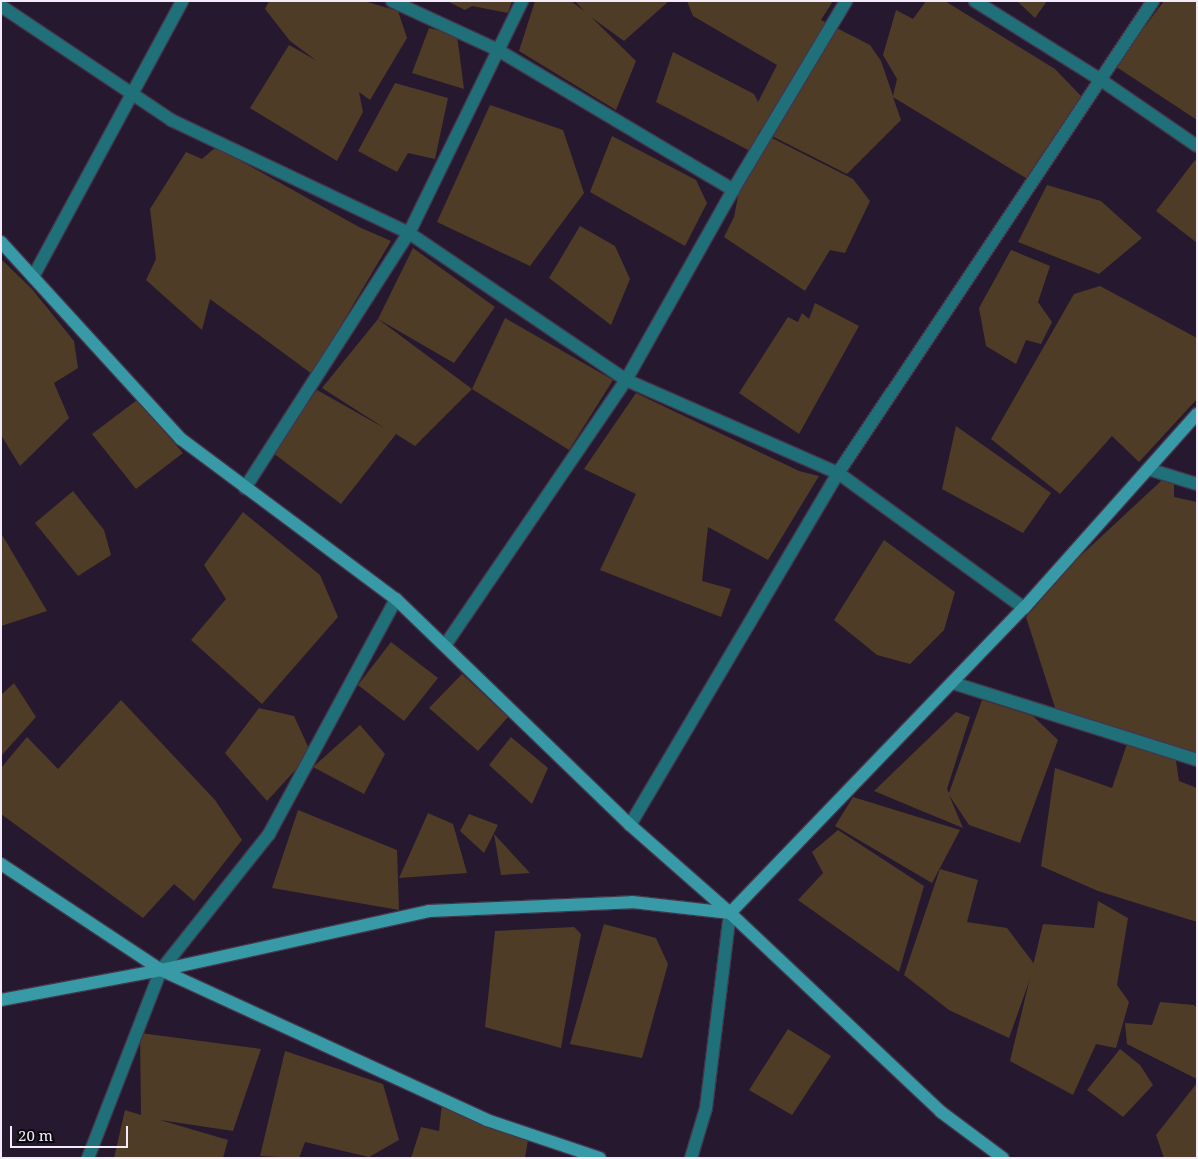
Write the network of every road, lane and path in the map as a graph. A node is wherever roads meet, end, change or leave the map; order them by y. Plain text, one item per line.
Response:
1 (182, 1) edge
2 (392, 1) edge
3 (522, 1) edge
4 (846, 1) edge
5 (975, 1) edge
6 (1153, 1) edge
7 (1, 6) edge
8 (496, 49) junction
9 (1101, 80) junction
10 (133, 94) junction
11 (1197, 146) edge
12 (733, 190) junction
13 (409, 233) junction
14 (1, 242) edge
15 (33, 277) junction
16 (626, 380) junction
17 (1197, 414) edge
18 (1148, 469) junction
19 (838, 473) junction
20 (1197, 484) edge
21 (245, 488) junction
22 (396, 599) junction
23 (1024, 608) junction
24 (446, 644) junction
25 (953, 683) junction
26 (1197, 760) edge
27 (630, 825) junction
28 (1, 864) edge
29 (730, 913) junction
30 (160, 970) junction
31 (1, 1000) edge
32 (88, 1158) edge
33 (600, 1158) edge
34 (691, 1158) edge
35 (1003, 1158) edge

1 - 10 street
2 - 8 street
3 - 8 street
4 - 12 street
5 - 9 street
6 - 9 street
7 - 10 street
8 - 12 street
8 - 13 street
9 - 11 street
9 - 19 street
10 - 13 street
10 - 15 street
12 - 16 street
13 - 16 street
13 - 21 street
14 - 15 street
15 - 21 street
16 - 19 street
16 - 24 street
17 - 18 street
18 - 20 street
18 - 23 street
19 - 23 street
19 - 27 street
21 - 22 street
22 - 24 street
22 - 30 street
23 - 25 street
24 - 27 street
25 - 26 street
25 - 29 street
27 - 29 street
28 - 30 street
29 - 30 street
29 - 34 street
29 - 35 street
30 - 31 street
30 - 32 street
30 - 33 street

